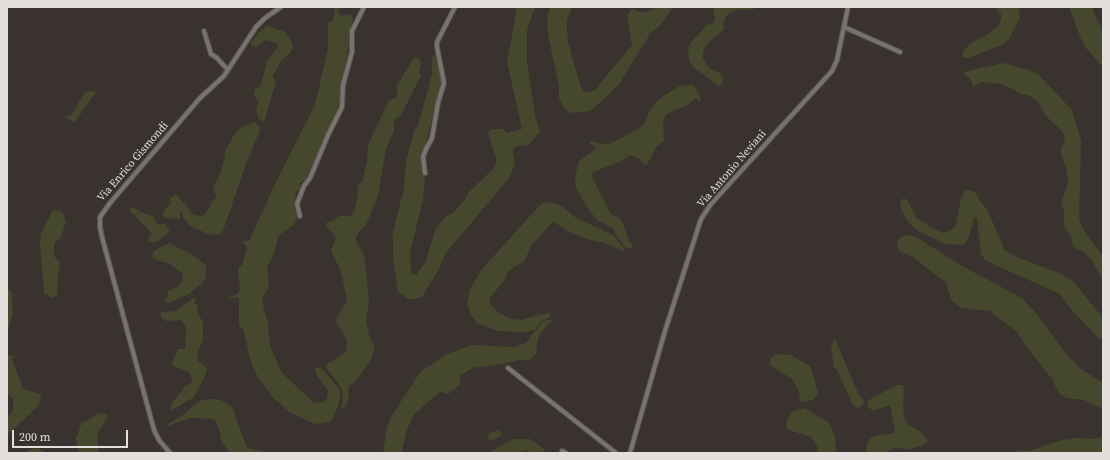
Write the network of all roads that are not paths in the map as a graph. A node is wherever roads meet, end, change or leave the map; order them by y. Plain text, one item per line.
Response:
1 (281, 7) edge
2 (364, 7) edge
3 (455, 7) edge
4 (848, 7) edge
5 (844, 27) junction
6 (204, 30) dead end
7 (900, 52) dead end
8 (228, 70) junction
9 (425, 173) dead end
10 (300, 216) dead end
11 (508, 368) dead end
12 (170, 453) edge
13 (616, 453) edge
14 (630, 453) edge

1 - 8 street, Via Enrico Gismondi
2 - 10 street
3 - 9 street
4 - 5 street, Via Antonio Neviani
5 - 7 street
5 - 14 street, Via Antonio Neviani
6 - 8 street
8 - 12 street, Via Enrico Gismondi
11 - 13 street

